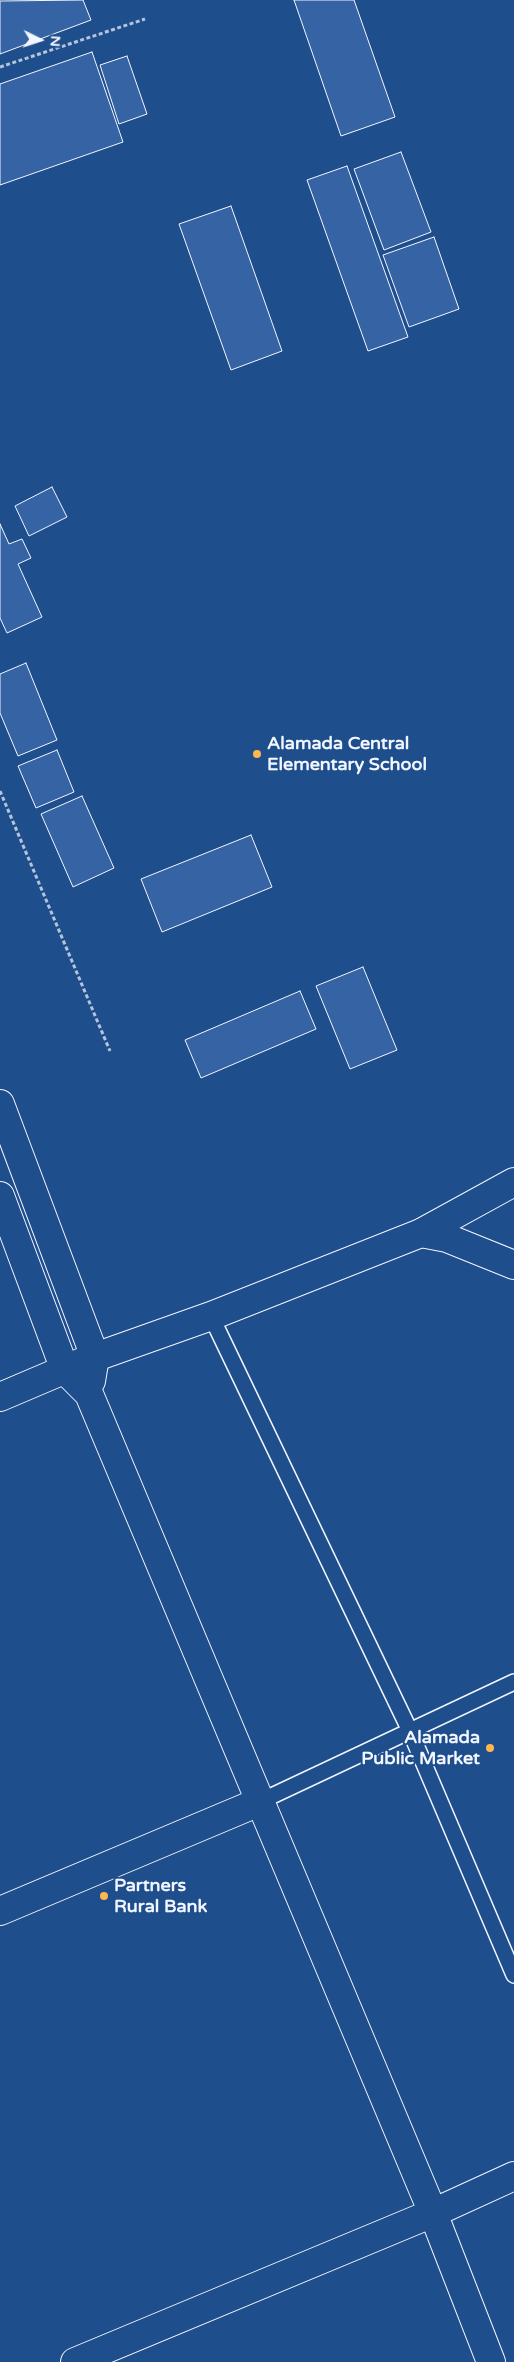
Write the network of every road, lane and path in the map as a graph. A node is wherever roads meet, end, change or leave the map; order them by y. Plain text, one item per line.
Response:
1 (145, 19) dead end
2 (0, 67) edge
3 (0, 791) edge
4 (110, 1051) dead end
5 (0, 1104) edge
6 (514, 1182) edge
7 (0, 1196) edge
8 (422, 1233) junction
9 (514, 1265) edge
10 (211, 1316) junction
11 (95, 1357) junction
12 (65, 1370) junction
13 (89, 1394) junction
14 (0, 1397) edge
15 (514, 1682) edge
16 (410, 1731) junction
17 (259, 1802) junction
18 (0, 1911) edge
19 (514, 1975) edge
20 (514, 2176) edge
21 (433, 2213) junction
22 (75, 2362) edge
23 (491, 2362) edge

1 - 2 path
3 - 4 path
5 - 11 street
6 - 8 street
7 - 12 street
8 - 9 street
8 - 10 street
10 - 11 street
10 - 16 lane
11 - 12 street
11 - 13 street
12 - 13 street
12 - 14 street
13 - 17 street
15 - 16 lane
16 - 17 lane
16 - 19 lane
17 - 18 street
17 - 21 street
20 - 21 street
21 - 22 street
21 - 23 street

